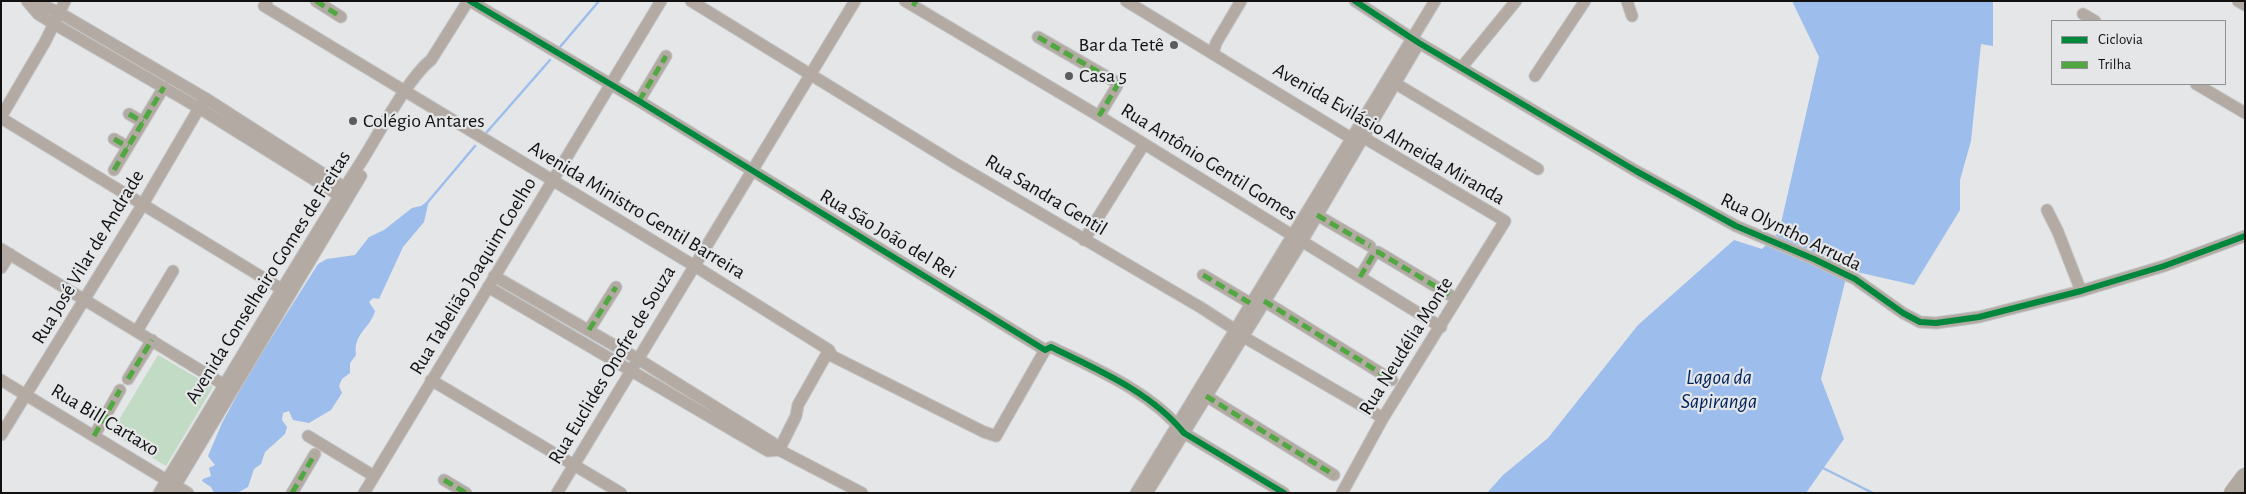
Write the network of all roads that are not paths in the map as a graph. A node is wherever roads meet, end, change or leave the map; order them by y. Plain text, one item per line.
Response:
1 (27, 1) edge
2 (34, 1) edge
3 (65, 1) edge
4 (316, 1) edge
5 (469, 1) edge
6 (661, 1) edge
7 (691, 1) edge
8 (855, 1) edge
9 (1126, 1) edge
10 (1241, 1) edge
11 (1355, 1) edge
12 (1435, 1) edge
13 (1516, 1) edge
14 (1585, 1) edge
15 (1627, 1) edge
16 (2238, 1) edge
17 (912, 3) edge
18 (265, 4) edge
19 (2245, 5) edge
20 (60, 13) junction
21 (2083, 14) dead end
22 (1632, 16) dead end
23 (341, 17) dead end
24 (2093, 20) edge
25 (54, 24) junction
26 (1038, 37) dead end
27 (1416, 40) junction
28 (1213, 54) junction
29 (666, 56) dead end
30 (1461, 68) junction
31 (811, 74) junction
32 (1535, 76) dead end
33 (1390, 81) junction
34 (611, 84) junction
35 (2198, 85) edge
36 (164, 88) junction
37 (409, 94) junction
38 (639, 101) junction
39 (202, 103) junction
40 (129, 114) dead end
41 (2245, 114) edge
42 (1099, 116) junction
43 (1, 117) edge
44 (143, 122) junction
45 (114, 139) dead end
46 (1355, 140) junction
47 (1144, 144) junction
48 (128, 148) junction
49 (1538, 169) dead end
50 (114, 170) dead end
51 (752, 170) junction
52 (552, 181) junction
53 (345, 194) junction
54 (143, 204) junction
55 (2047, 210) dead end
56 (1317, 214) junction
57 (1505, 221) joint
58 (2245, 236) edge
59 (1298, 238) junction
60 (1084, 240) junction
61 (1370, 246) dead end
62 (6, 251) edge
63 (693, 265) junction
64 (1, 268) edge
65 (173, 271) dead end
66 (1202, 275) dead end
67 (494, 276) junction
68 (1360, 277) junction
69 (488, 287) junction
70 (616, 287) dead end
71 (2081, 291) junction
72 (287, 292) junction
73 (1450, 295) dead end
74 (84, 299) junction
75 (1264, 301) junction
76 (1250, 303) junction
77 (1441, 327) junction
78 (589, 330) junction
79 (137, 331) junction
80 (1238, 333) junction
81 (152, 340) junction
82 (829, 350) junction
83 (1045, 350) junction
84 (638, 359) junction
85 (631, 370) junction
86 (128, 379) dead end
87 (1, 380) edge
88 (431, 380) junction
89 (1392, 380) dead end
90 (228, 387) junction
91 (120, 390) dead end
92 (26, 394) junction
93 (1206, 396) junction
94 (1383, 418) junction
95 (1180, 429) junction
96 (1, 435) edge
97 (94, 436) junction
98 (308, 436) dead end
99 (778, 450) junction
100 (316, 454) dead end
101 (574, 464) junction
102 (1334, 474) dead end
103 (374, 476) junction
104 (2245, 477) edge
105 (444, 480) dead end
106 (171, 486) edge
107 (158, 493) edge
108 (188, 493) edge
109 (292, 493) edge
110 (364, 493) edge
111 (466, 493) edge
112 (557, 493) edge
113 (621, 493) edge
114 (862, 493) edge
115 (1136, 493) edge
116 (1147, 493) edge
117 (1284, 493) edge
118 (1342, 493) edge
119 (2233, 493) edge

1 - 25 street
2 - 20 street
3 - 20 street
4 - 23 street
5 - 34 street, Rua São João del Rei
5 - 37 street, Avenida Conselheiro Gomes de Freitas
6 - 34 street, Rua Tabelião Joaquim Coelho
7 - 31 street, Rua Sandra Gentil
8 - 31 street, Rua Euclides Onofre de Souza
9 - 28 street, Avenida Evilásio Almeida Miranda
10 - 28 street
11 - 27 street, Rua Olyntho Arruda
12 - 27 street
13 - 30 street
14 - 32 street
15 - 22 street
16 - 19 street
17 - 42 street, Rua Antônio Gentil Gomes
18 - 37 street, Avenida Ministro Gentil Barreira
20 - 25 street
20 - 39 street
21 - 24 street
25 - 36 street
25 - 43 street
26 - 42 street
27 - 30 street, Rua Olyntho Arruda
27 - 33 street
28 - 46 street, Avenida Evilásio Almeida Miranda
29 - 38 street
30 - 71 street, Rua Olyntho Arruda
31 - 51 street, Rua Euclides Onofre de Souza
31 - 60 street, Rua Sandra Gentil
33 - 46 street
33 - 49 street
34 - 38 street, Rua São João del Rei
34 - 52 street, Rua Tabelião Joaquim Coelho
35 - 41 street
36 - 39 street
36 - 44 street
37 - 52 street, Avenida Ministro Gentil Barreira
37 - 53 street, Avenida Conselheiro Gomes de Freitas
38 - 51 street, Rua São João del Rei
39 - 53 street
39 - 54 street, Rua José Vilar de Andrade
40 - 44 street
42 - 47 street, Rua Antônio Gentil Gomes
43 - 54 street
44 - 48 street
45 - 48 street
46 - 56 street
46 - 57 street, Avenida Evilásio Almeida Miranda
46 - 59 street
47 - 59 street, Rua Antônio Gentil Gomes
47 - 60 street
48 - 50 street
51 - 63 street, Rua Euclides Onofre de Souza
51 - 83 street, Rua São João del Rei
52 - 63 street, Avenida Ministro Gentil Barreira
52 - 67 street, Rua Tabelião Joaquim Coelho
53 - 72 street, Avenida Conselheiro Gomes de Freitas
54 - 72 street
54 - 74 street, Rua José Vilar de Andrade
55 - 71 street
56 - 59 street
56 - 61 street
57 - 77 street, Rua Neudélia Monte
58 - 71 street, Rua Olyntho Arruda
59 - 68 street, Rua Antônio Gentil Gomes
59 - 75 street
59 - 76 street
60 - 80 street, Rua Sandra Gentil
62 - 64 street
62 - 74 street
63 - 82 street, Avenida Ministro Gentil Barreira
63 - 84 street, Rua Euclides Onofre de Souza
65 - 79 street
66 - 76 street
67 - 69 street, Rua Tabelião Joaquim Coelho
67 - 78 street
68 - 73 street
68 - 77 street, Rua Antônio Gentil Gomes
69 - 85 street
69 - 88 street, Rua Tabelião Joaquim Coelho
70 - 78 street
72 - 90 street, Avenida Conselheiro Gomes de Freitas
74 - 79 street
74 - 92 street, Rua José Vilar de Andrade
75 - 80 street
75 - 89 street
76 - 80 street
77 - 94 street, Rua Neudélia Monte
78 - 84 street
79 - 81 street
80 - 93 street
80 - 94 street, Rua Sandra Gentil
80 - 95 street
81 - 86 street
81 - 90 street
82 - 83 street, Avenida Ministro Gentil Barreira
82 - 99 street
83 - 95 street, Rua São João del Rei
84 - 85 street, Rua Euclides Onofre de Souza
84 - 99 street
85 - 99 street
85 - 101 street, Rua Euclides Onofre de Souza
87 - 92 street, Rua Bill Cartaxo
88 - 101 street
88 - 103 street, Rua Tabelião Joaquim Coelho
90 - 106 street, Avenida Conselheiro Gomes de Freitas
91 - 97 street
92 - 96 street, Rua José Vilar de Andrade
92 - 97 street, Rua Bill Cartaxo
93 - 95 street
93 - 102 street
94 - 118 street, Rua Neudélia Monte
95 - 115 street
95 - 116 street
95 - 117 street, Rua São João del Rei
97 - 106 street, Rua Bill Cartaxo
98 - 103 street
99 - 114 street
100 - 109 street
101 - 112 street, Rua Euclides Onofre de Souza
101 - 113 street
103 - 110 street, Rua Tabelião Joaquim Coelho
104 - 119 highway
105 - 111 street
106 - 107 street, Avenida Conselheiro Gomes de Freitas
106 - 108 street, Rua Bill Cartaxo

